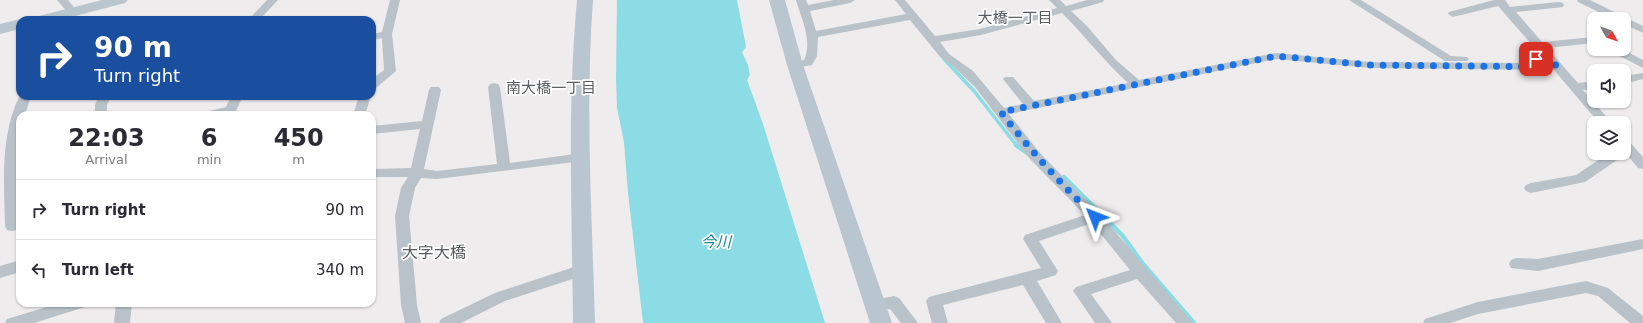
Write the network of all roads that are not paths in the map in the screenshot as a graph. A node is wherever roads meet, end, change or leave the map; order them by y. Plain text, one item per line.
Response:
1 (62, 0) edge
2 (120, 0) edge
3 (273, 0) edge
4 (396, 0) edge
5 (585, 0) edge
6 (777, 0) edge
7 (850, 0) edge
8 (1054, 0) edge
9 (1100, 0) edge
10 (1354, 0) edge
11 (905, 1) edge
12 (1588, 1) edge
13 (802, 4) edge
14 (1502, 4) edge
15 (1559, 5) dead end
16 (1065, 9) junction
17 (73, 12) junction
18 (1608, 12) edge
19 (1453, 14) dead end
20 (59, 16) edge
21 (257, 16) edge
22 (912, 16) junction
23 (1631, 24) edge
24 (16, 25) edge
25 (0, 29) edge
26 (1643, 30) edge
27 (387, 34) junction
28 (376, 36) edge
29 (812, 36) junction
30 (932, 40) junction
31 (1587, 41) edge
32 (1539, 46) junction
33 (1627, 56) edge
34 (1554, 63) junction
35 (795, 65) junction
36 (1643, 65) edge
37 (1009, 79) dead end
38 (376, 81) edge
39 (1136, 84) junction
40 (1587, 85) edge
41 (1574, 86) junction
42 (494, 87) dead end
43 (435, 90) dead end
44 (24, 100) edge
45 (103, 100) edge
46 (234, 100) edge
47 (364, 100) edge
48 (1031, 105) junction
49 (20, 111) edge
50 (101, 111) edge
51 (230, 111) edge
52 (360, 111) edge
53 (1001, 112) junction
54 (1600, 116) edge
55 (16, 122) edge
56 (428, 124) junction
57 (376, 130) edge
58 (1631, 155) edge
59 (582, 157) junction
60 (1606, 160) edge
61 (1643, 165) edge
62 (503, 168) junction
63 (15, 173) edge
64 (376, 173) edge
65 (417, 173) junction
66 (1532, 188) dead end
67 (1095, 217) junction
68 (11, 227) edge
69 (1643, 244) edge
70 (1516, 264) dead end
71 (16, 267) edge
72 (583, 270) junction
73 (0, 272) edge
74 (1140, 272) junction
75 (1027, 278) junction
76 (875, 305) junction
77 (67, 307) edge
78 (124, 307) edge
79 (13, 323) edge
80 (122, 323) edge
81 (413, 323) edge
82 (447, 323) edge
83 (584, 323) edge
84 (881, 323) edge
85 (910, 323) edge
86 (940, 323) edge
87 (1054, 323) edge
88 (1104, 323) edge
89 (1185, 323) edge
90 (1431, 323) edge
91 (1641, 323) edge

1 - 17 street
2 - 17 street
3 - 21 street
4 - 27 street
5 - 59 street
6 - 35 street
7 - 13 street
8 - 16 street
9 - 16 street
10 - 34 street
11 - 22 street
12 - 18 street
13 - 29 street
14 - 15 street
14 - 19 street
14 - 32 street
16 - 30 street
16 - 39 street
17 - 20 street
22 - 29 street
22 - 30 street
23 - 26 street
24 - 25 street
27 - 28 street
27 - 38 street
29 - 35 street
30 - 53 street
31 - 32 street
32 - 34 street
33 - 36 street
34 - 39 street
34 - 41 street
35 - 76 street
37 - 48 street
39 - 48 street
40 - 41 street
41 - 54 street
42 - 62 street
43 - 56 street
44 - 49 street
45 - 50 street
46 - 51 street
47 - 52 street
48 - 53 street
53 - 67 street
55 - 63 street
56 - 57 street
56 - 65 street
58 - 61 street
59 - 62 street
59 - 72 street
60 - 66 street
62 - 65 street
63 - 68 street
64 - 65 street
65 - 81 street
67 - 74 street
67 - 75 street
69 - 70 street
71 - 73 street
72 - 82 street
72 - 83 street
74 - 88 street
74 - 89 street
75 - 86 street
75 - 87 street
76 - 84 street
76 - 85 street
77 - 79 street
78 - 80 street
90 - 91 street

